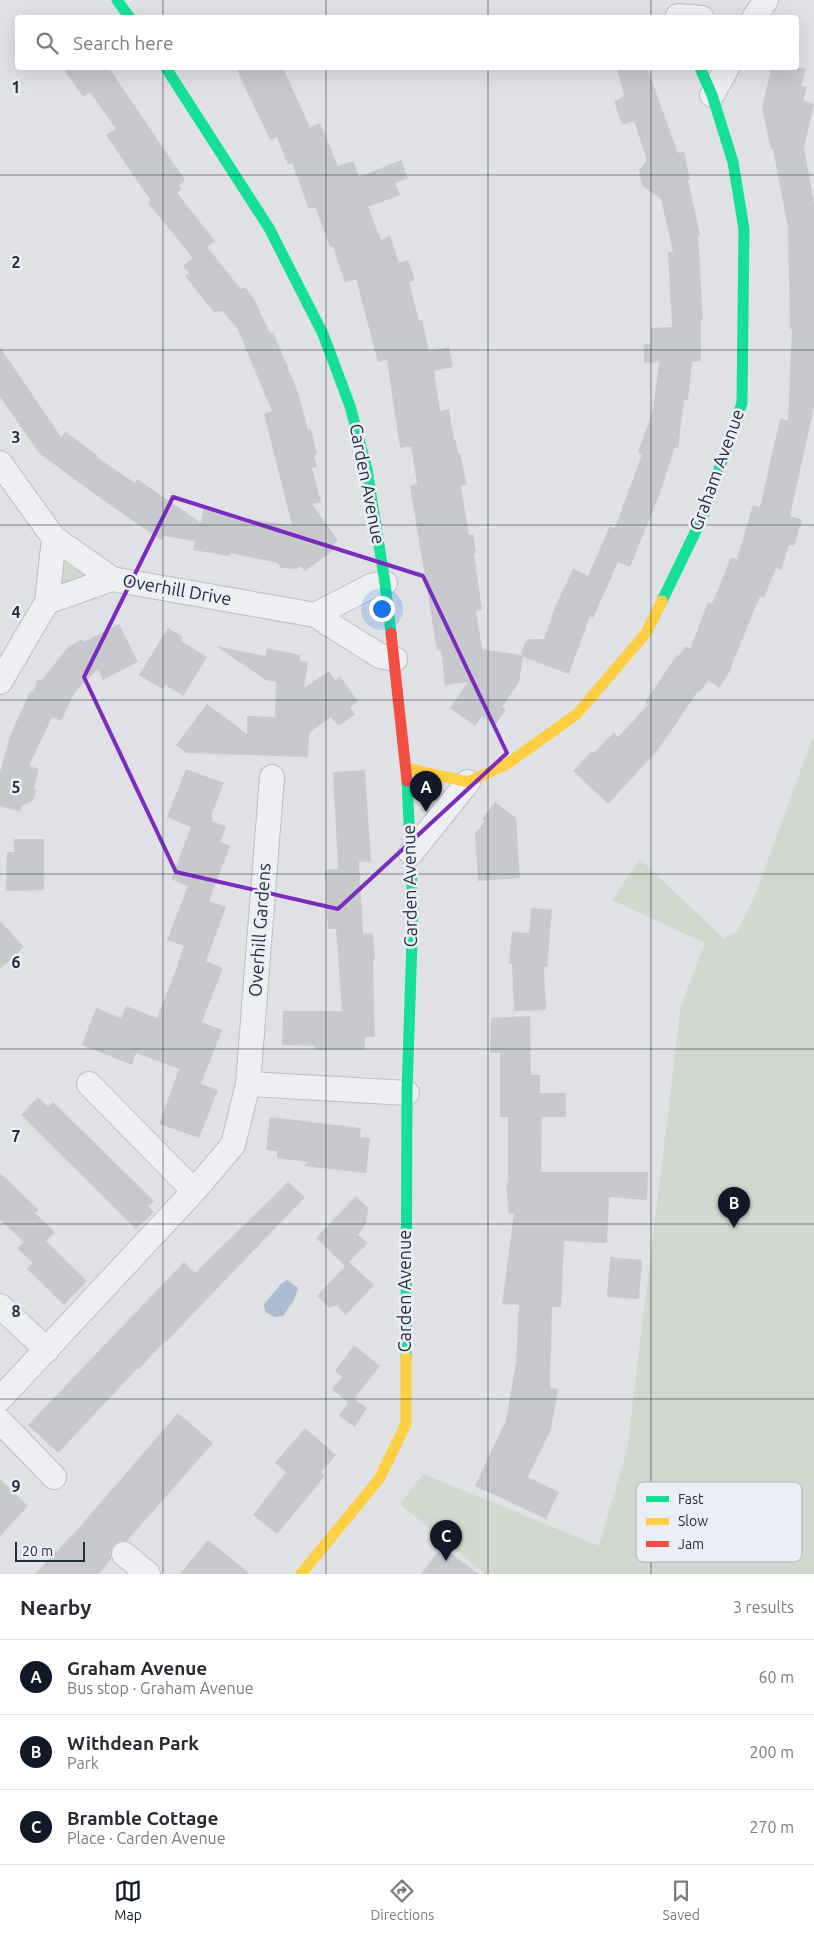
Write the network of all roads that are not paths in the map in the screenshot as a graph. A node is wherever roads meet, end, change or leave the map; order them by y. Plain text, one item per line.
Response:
1 (117, 0) edge
2 (766, 0) edge
3 (674, 11) edge
4 (128, 15) edge
5 (690, 15) edge
6 (756, 15) edge
7 (167, 70) edge
8 (701, 70) edge
9 (726, 70) edge
10 (712, 96) junction
11 (0, 463) edge
12 (54, 538) junction
13 (112, 579) junction
14 (385, 583) junction
15 (47, 602) junction
16 (315, 615) junction
17 (395, 659) junction
18 (0, 682) edge
19 (406, 768) junction
20 (272, 777) dead end
21 (468, 782) junction
22 (411, 852) junction
23 (89, 1084) dead end
24 (248, 1084) junction
25 (407, 1093) junction
26 (194, 1191) junction
27 (0, 1306) edge
28 (47, 1350) junction
29 (0, 1399) edge
30 (0, 1421) edge
31 (54, 1477) dead end
32 (124, 1554) dead end
33 (148, 1574) edge
34 (301, 1574) edge

1 - 4 street
2 - 6 street
3 - 5 street
7 - 14 street, Carden Avenue
8 - 10 street, Graham Avenue
9 - 10 street
10 - 21 street, Graham Avenue
11 - 12 street, Overhill Drive
12 - 13 street, Overhill Drive
12 - 15 street
13 - 15 street
13 - 16 street, Overhill Drive
14 - 16 street
14 - 17 street, Carden Avenue
15 - 18 street
16 - 17 street, Overhill Drive
17 - 19 street, Carden Avenue
19 - 21 street
19 - 22 street, Carden Avenue
20 - 24 street, Overhill Gardens
21 - 22 street, Graham Avenue
22 - 25 street, Carden Avenue
23 - 26 street
24 - 25 street
24 - 26 street, Overhill Gardens
25 - 34 street, Carden Avenue
26 - 28 street, Overhill Gardens
27 - 28 street
28 - 29 street, Overhill Gardens
30 - 31 street
32 - 33 street

